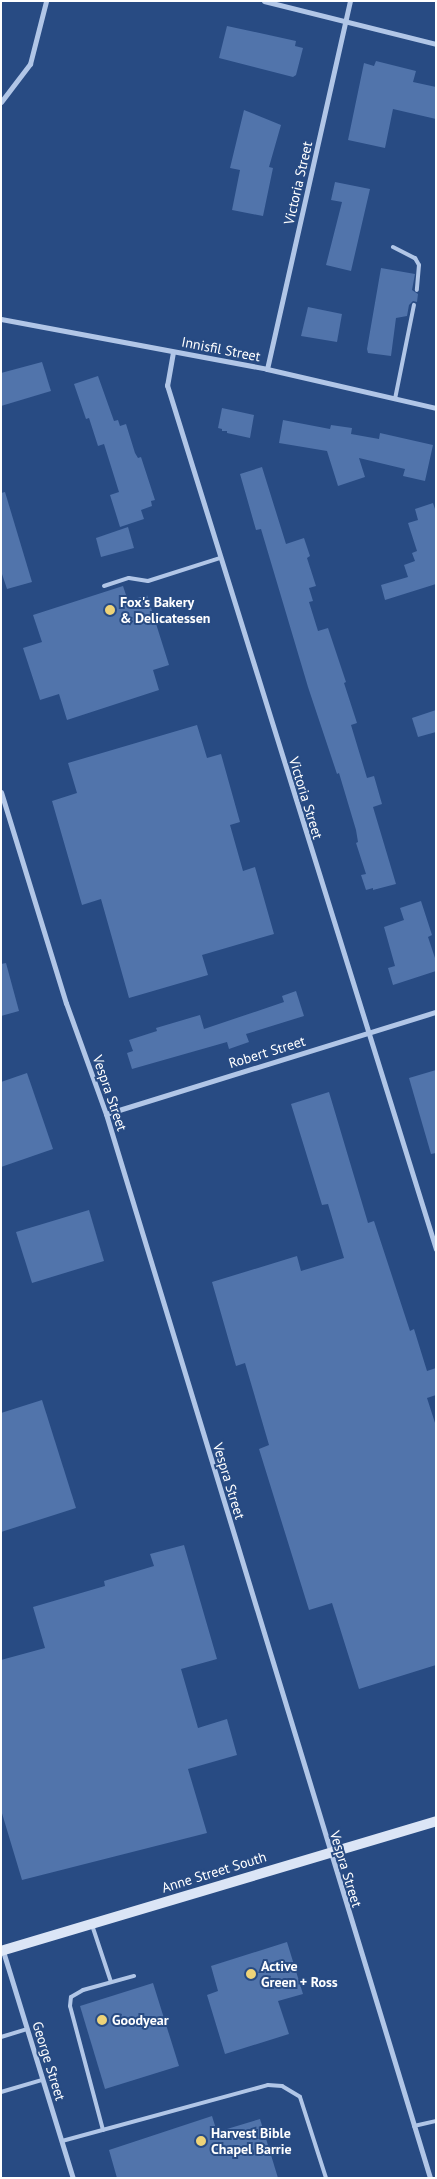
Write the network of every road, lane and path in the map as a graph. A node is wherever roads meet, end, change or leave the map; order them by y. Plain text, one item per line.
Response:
1 (46, 1) edge
2 (264, 1) edge
3 (350, 1) edge
4 (345, 22) junction
5 (436, 44) edge
6 (1, 102) edge
7 (393, 248) dead end
8 (417, 290) dead end
9 (414, 306) dead end
10 (1, 319) edge
11 (173, 352) junction
12 (268, 369) junction
13 (394, 399) junction
14 (436, 408) edge
15 (220, 558) junction
16 (104, 586) dead end
17 (1, 792) edge
18 (436, 1012) edge
19 (367, 1032) junction
20 (106, 1114) junction
21 (436, 1249) edge
22 (436, 1820) edge
23 (329, 1851) junction
24 (92, 1925) junction
25 (2, 1949) edge
26 (134, 1976) dead end
27 (111, 1982) junction
28 (27, 2029) junction
29 (1, 2037) edge
30 (42, 2080) junction
31 (1, 2092) edge
32 (436, 2121) edge
33 (414, 2126) junction
34 (103, 2130) junction
35 (62, 2140) junction
36 (73, 2178) edge
37 (326, 2178) edge
38 (430, 2178) edge

1 - 6 street
2 - 4 street
3 - 4 street, Victoria Street
4 - 5 street
4 - 12 street, Victoria Street
7 - 8 lane
9 - 13 lane
10 - 11 street, Innisfil Street
11 - 12 street, Innisfil Street
11 - 15 street, Victoria Street
12 - 13 street, Innisfil Street
13 - 14 street, Innisfil Street
15 - 16 lane
15 - 19 street, Victoria Street
17 - 20 street, Vespra Street
18 - 19 street, Robert Street
19 - 20 street, Robert Street
19 - 21 street, Victoria Street
20 - 23 street, Vespra Street
22 - 23 street, Anne Street South
23 - 24 street, Anne Street South
23 - 33 street, Vespra Street
24 - 25 street, Anne Street South
24 - 27 lane
25 - 28 street, George Street
26 - 27 lane
27 - 34 lane
28 - 29 lane
28 - 30 street, George Street
30 - 31 lane
30 - 35 street, George Street
32 - 33 lane
33 - 38 street, Vespra Street
34 - 35 lane
34 - 37 lane
35 - 36 street, George Street

